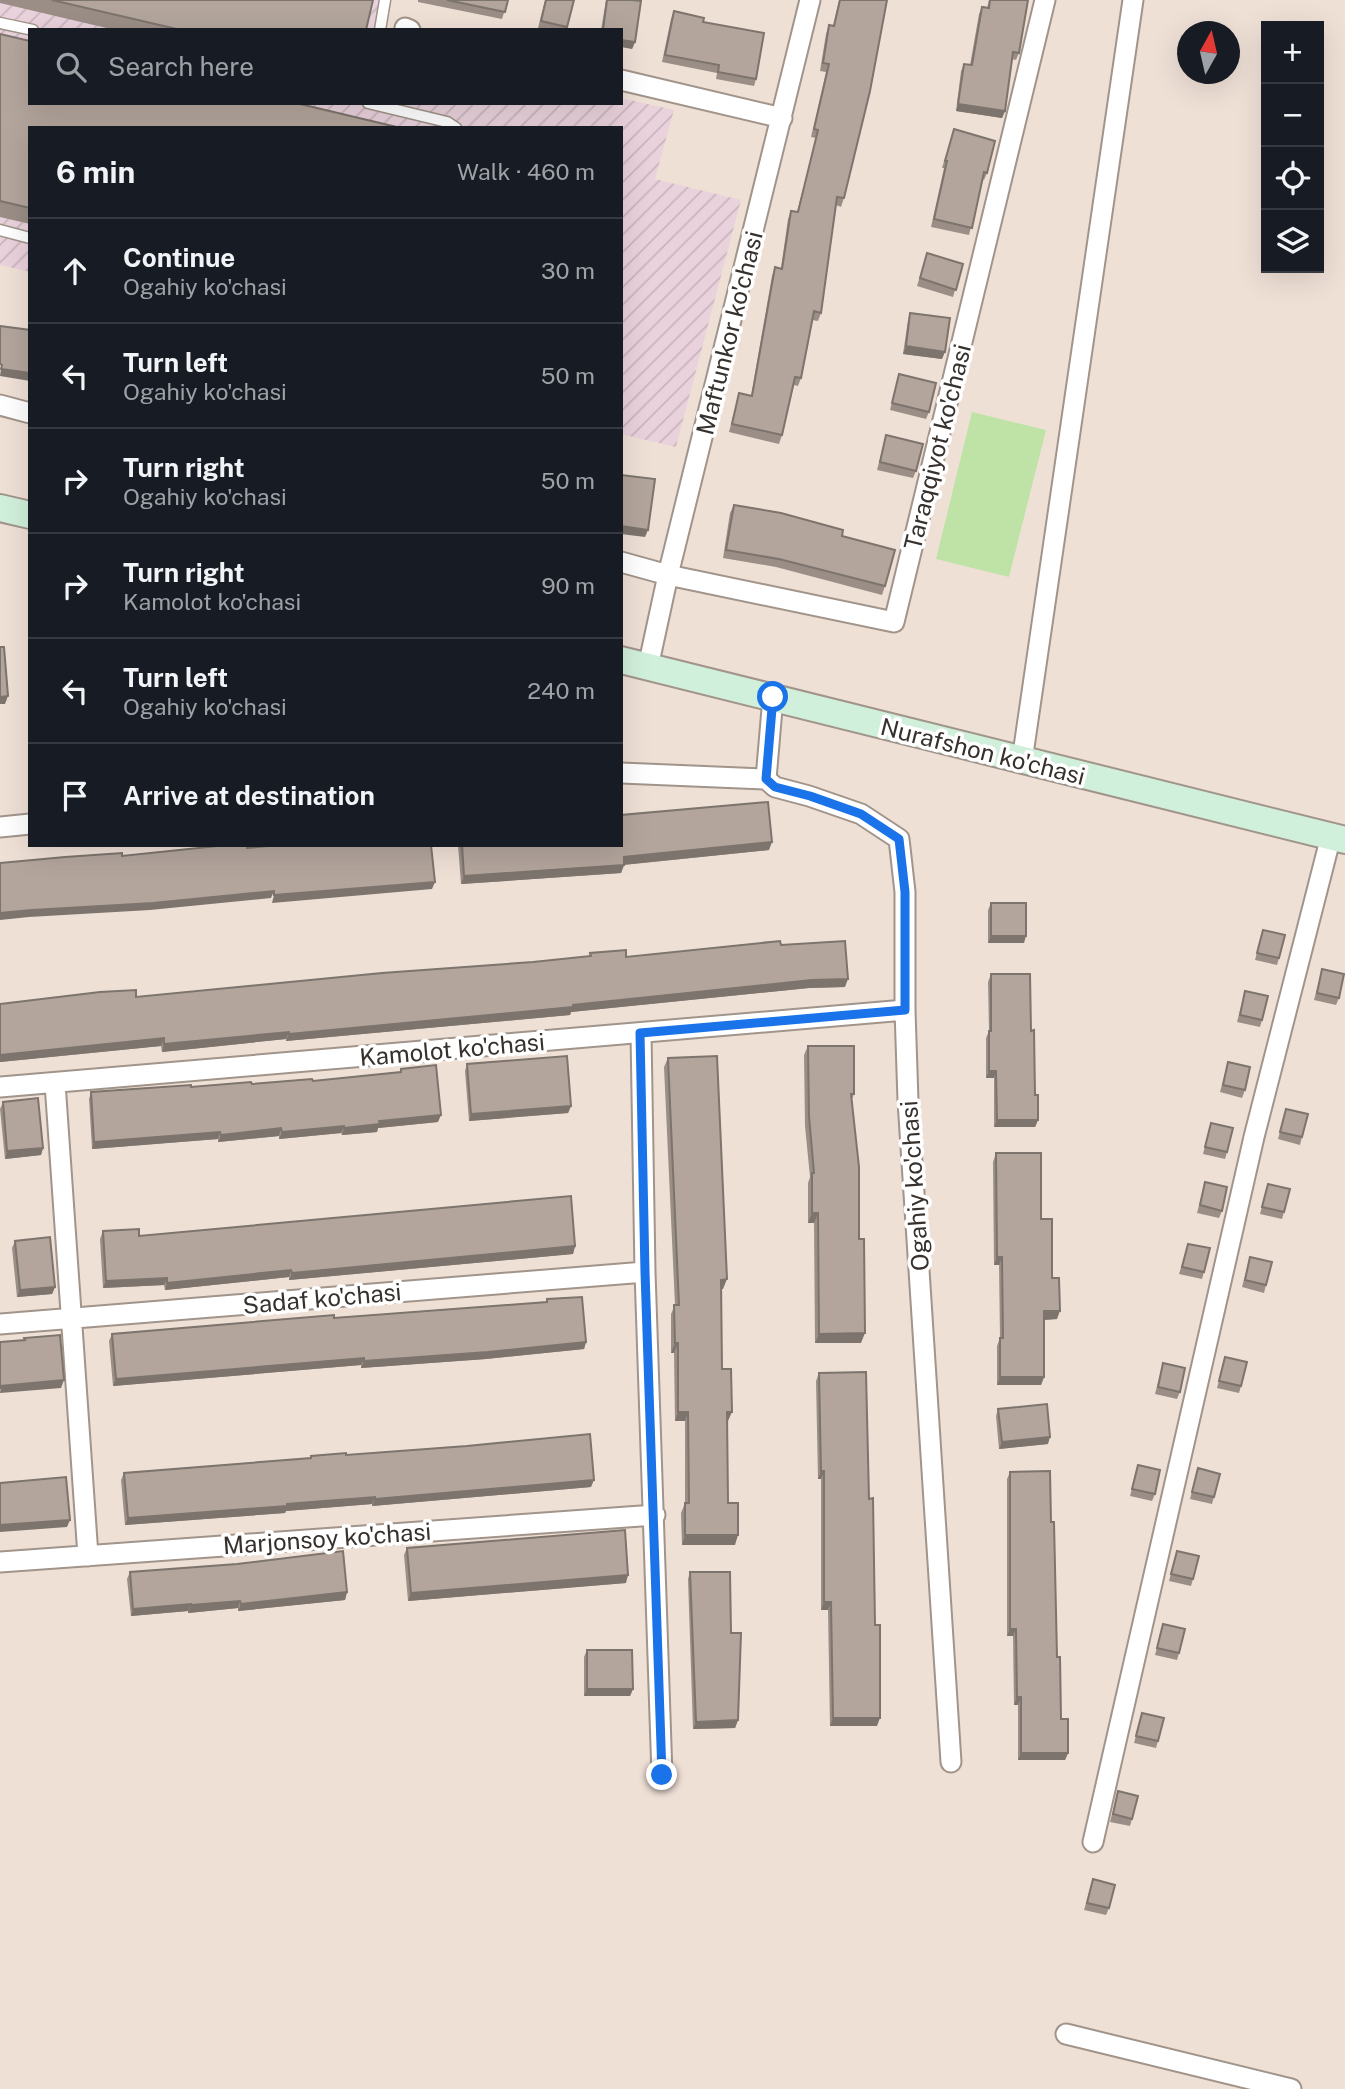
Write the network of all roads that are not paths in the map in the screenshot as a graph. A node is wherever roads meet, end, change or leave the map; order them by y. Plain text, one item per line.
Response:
1 (385, 0) edge
2 (810, 0) edge
3 (1045, 0) edge
4 (1133, 0) edge
5 (0, 23) edge
6 (380, 28) edge
7 (28, 29) edge
8 (623, 80) edge
9 (376, 105) edge
10 (782, 118) junction
11 (453, 126) edge
12 (0, 230) edge
13 (28, 237) edge
14 (0, 405) edge
15 (28, 412) edge
16 (0, 508) edge
17 (28, 515) edge
18 (623, 563) edge
19 (668, 575) junction
20 (623, 661) edge
21 (648, 667) junction
22 (773, 697) junction
23 (1022, 761) junction
24 (623, 773) edge
25 (766, 779) junction
26 (28, 824) edge
27 (0, 827) edge
28 (1338, 838) edge
29 (905, 1010) junction
30 (640, 1033) junction
31 (55, 1083) junction
32 (0, 1087) edge
33 (645, 1272) junction
34 (73, 1318) junction
35 (0, 1324) edge
36 (654, 1515) junction
37 (88, 1556) junction
38 (0, 1562) edge
39 (951, 1762) dead end
40 (662, 1775) dead end
41 (1094, 1842) dead end
42 (1066, 2034) dead end
43 (1291, 2089) edge

1 - 6 lane
2 - 10 street, Maftunkor ko'chasi
3 - 19 street, Taraqqiyot ko'chasi
4 - 23 street
5 - 7 lane
8 - 10 street
9 - 11 lane
10 - 19 street, Maftunkor ko'chasi
12 - 13 lane
14 - 15 street
16 - 17 street
18 - 19 street, Taraqqiyot ko'chasi
19 - 21 street, Maftunkor ko'chasi
20 - 21 street, Nurafshon ko'chasi
21 - 22 street, Nurafshon ko'chasi
22 - 23 street, Nurafshon ko'chasi
22 - 25 street
23 - 28 street, Nurafshon ko'chasi
24 - 25 street
25 - 29 street, Ogahiy ko'chasi
26 - 27 street
28 - 41 street
29 - 30 street, Kamolot ko'chasi
29 - 39 street, Ogahiy ko'chasi
30 - 31 street, Kamolot ko'chasi
30 - 33 street
31 - 32 street, Kamolot ko'chasi
31 - 34 street
33 - 34 street, Sadaf ko'chasi
33 - 36 street
34 - 35 street, Sadaf ko'chasi
34 - 37 street
36 - 37 street, Marjonsoy ko'chasi
36 - 40 street
37 - 38 street, Marjonsoy ko'chasi
42 - 43 street

